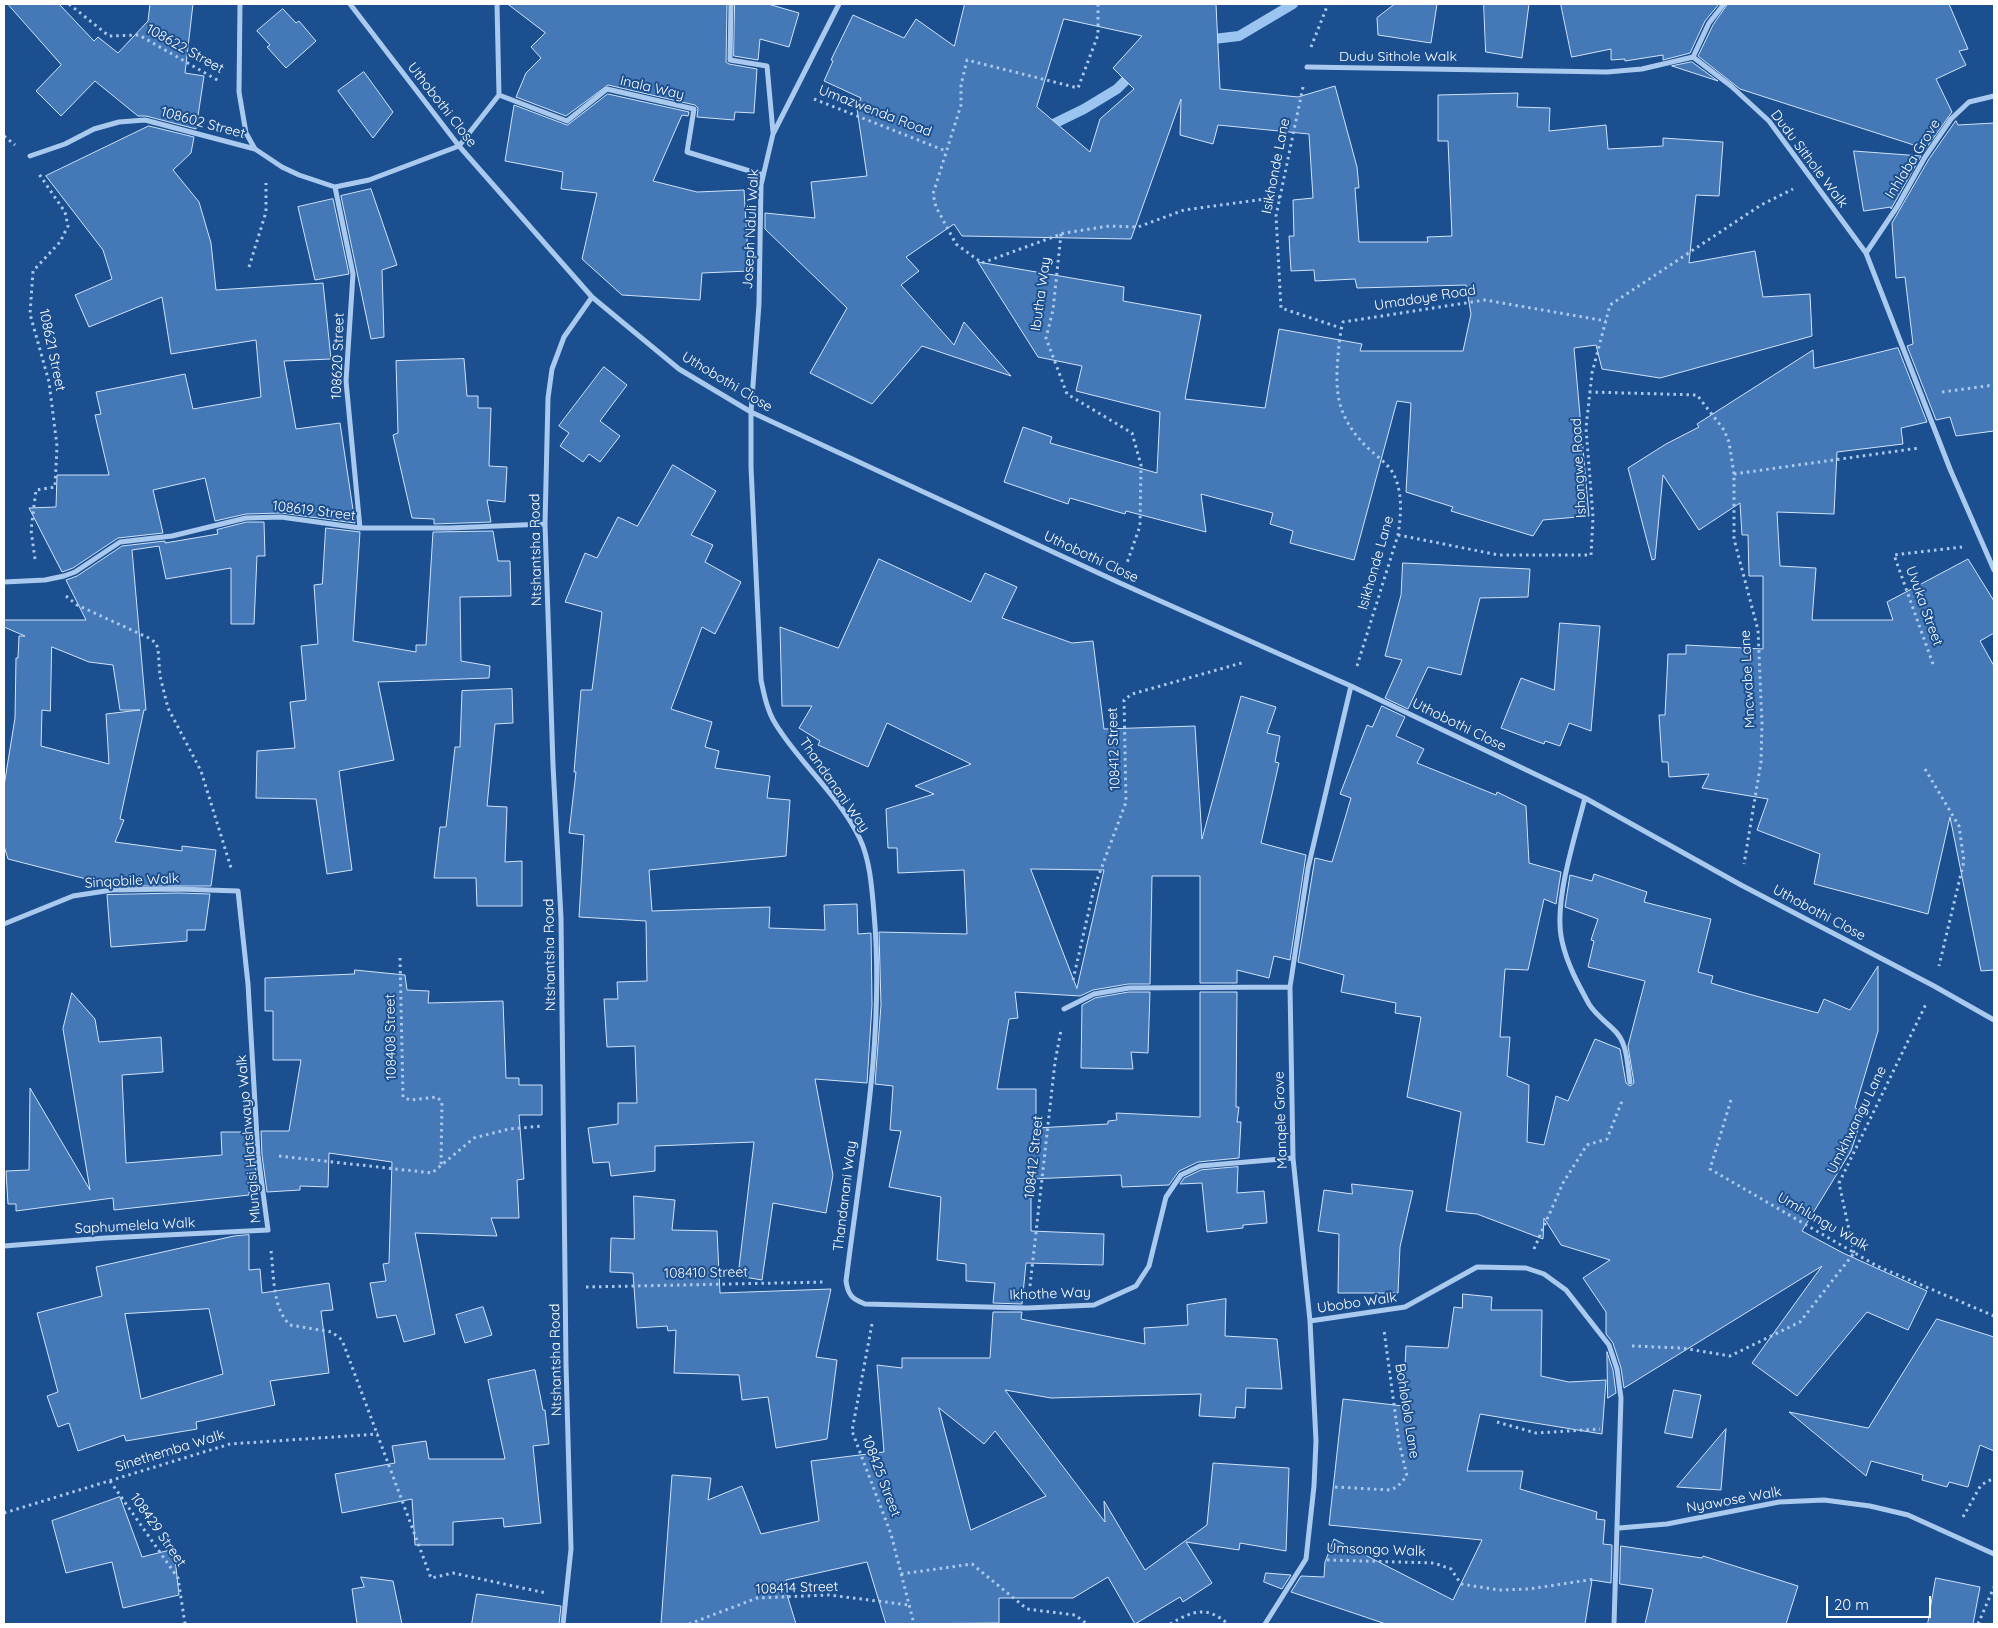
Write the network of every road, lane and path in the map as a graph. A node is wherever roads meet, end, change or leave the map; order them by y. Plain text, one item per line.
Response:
1 (69, 4) edge
2 (240, 4) edge
3 (350, 4) edge
4 (497, 4) edge
5 (731, 4) edge
6 (839, 4) edge
7 (1098, 4) edge
8 (1327, 4) edge
9 (1724, 4) edge
10 (1693, 57) junction
11 (1307, 67) junction
12 (239, 92) junction
13 (796, 92) junction
14 (499, 95) junction
15 (1994, 96) edge
16 (773, 134) junction
17 (459, 146) junction
18 (255, 149) junction
19 (946, 151) junction
20 (30, 156) joint
21 (763, 175) junction
22 (1812, 180) junction
23 (335, 187) junction
24 (1280, 197) junction
25 (1060, 234) junction
26 (1866, 253) junction
27 (249, 267) dead end
28 (592, 297) junction
29 (1606, 321) junction
30 (1341, 328) junction
31 (1994, 385) edge
32 (1589, 392) junction
33 (1921, 396) junction
34 (751, 412) junction
35 (1942, 445) junction
36 (1734, 474) junction
37 (545, 524) junction
38 (360, 528) junction
39 (1398, 535) junction
40 (1982, 545) junction
41 (1994, 570) edge
42 (45, 580) junction
43 (4, 582) edge
44 (1120, 583) junction
45 (1277, 653) junction
46 (1933, 664) dead end
47 (1351, 686) junction
48 (1925, 769) dead end
49 (1585, 798) junction
50 (1741, 885) junction
51 (238, 891) junction
52 (4, 924) edge
53 (400, 958) dead end
54 (1934, 986) junction
55 (1290, 987) junction
56 (1064, 1009) junction
57 (1994, 1020) edge
58 (1630, 1082) joint
59 (1731, 1100) dead end
60 (564, 1130) junction
61 (258, 1154) junction
62 (1293, 1158) junction
63 (441, 1168) junction
64 (268, 1230) junction
65 (4, 1246) edge
66 (1854, 1253) junction
67 (1526, 1268) junction
68 (846, 1281) junction
69 (566, 1288) junction
70 (875, 1304) junction
71 (1028, 1308) junction
72 (1381, 1312) junction
73 (1994, 1316) edge
74 (1310, 1321) junction
75 (1609, 1345) junction
76 (1497, 1422) dead end
77 (1621, 1427) junction
78 (378, 1434) junction
79 (1994, 1478) edge
80 (110, 1481) junction
81 (1314, 1486) junction
82 (4, 1513) edge
83 (1619, 1528) junction
84 (1954, 1535) junction
85 (1994, 1554) edge
86 (1306, 1559) junction
87 (901, 1574) junction
88 (1615, 1577) junction
89 (1994, 1587) edge
90 (566, 1598) junction
91 (909, 1605) junction
92 (185, 1624) edge
93 (563, 1624) edge
94 (689, 1624) edge
95 (914, 1624) edge
96 (1087, 1624) edge
97 (1170, 1624) edge
98 (1228, 1624) edge
99 (1265, 1624) edge
100 (1614, 1624) edge
101 (1978, 1624) edge

1 - 12 path, 108622 Street
2 - 12 street
3 - 17 street, Uthobothi Close
4 - 14 street
5 - 16 street
6 - 13 street, Joseph Nduli Walk
7 - 19 path, Umazwenda Road
8 - 11 path, Isikhonde Lane
9 - 10 street
10 - 11 street, Dudu Sithole Walk
10 - 22 street, Dudu Sithole Walk
11 - 24 path, Isikhonde Lane
12 - 18 street
13 - 16 street, Joseph Nduli Walk
13 - 19 path, Umazwenda Road
14 - 17 street
14 - 21 street, Inala Way
15 - 26 street, Inhlaba Grove
16 - 21 street, Joseph Nduli Walk
17 - 23 street
17 - 28 street, Uthobothi Close
18 - 20 street, 108602 Street
18 - 23 street
18 - 27 path
19 - 25 path, Umazwenda Road
20 - 42 path, 108621 Street
21 - 34 street, Joseph Nduli Walk
22 - 26 street, Dudu Sithole Walk
22 - 29 path, Ishongwe Road
23 - 38 street, 108620 Street
24 - 25 path, Umazwenda Road
24 - 30 path, Isikhonde Lane
25 - 44 path, Ibutha Way
26 - 33 street, Dudu Sithole Walk
28 - 34 street, Uthobothi Close
28 - 37 street, Ntshantsha Road
29 - 30 path, Umadoye Road
29 - 32 path, Ishongwe Road
30 - 39 path, Isikhonde Lane
31 - 33 path
32 - 36 path, Mncwabe Lane
32 - 39 path, Ishongwe Road
33 - 35 street, Dudu Sithole Walk
34 - 44 street, Uthobothi Close
34 - 68 street, Thandanani Way
35 - 36 path
35 - 40 street, Dudu Sithole Walk
36 - 50 path, Mncwabe Lane
37 - 38 street, 108619 Street
37 - 60 street, Ntshantsha Road
38 - 42 street, 108619 Street
39 - 47 path, Isikhonde Lane
40 - 41 street, Dudu Sithole Walk
40 - 46 path, Uvuka Street
42 - 43 street, 108619 Street
42 - 51 path
44 - 45 street, Uthobothi Close
45 - 47 street, Uthobothi Close
45 - 56 path, 108412 Street
47 - 49 street, Uthobothi Close
47 - 55 street, Manqele Grove
48 - 54 path
49 - 50 street, Uthobothi Close
49 - 58 street
50 - 54 street, Uthobothi Close
51 - 52 street, Sinqobile Walk
51 - 61 street, Mlungisi Hlatshwayo Walk
53 - 63 path, 108408 Street
54 - 57 street, Uthobothi Close
54 - 66 path, Umkhwangu Lane
55 - 56 street
55 - 62 street, Manqele Grove
56 - 71 path, 108412 Street
58 - 67 path
59 - 66 path, Umhlungu Walk
60 - 63 path
60 - 69 street, Ntshantsha Road
61 - 63 path
61 - 64 street, Mlungisi Hlatshwayo Walk
62 - 71 street, Ikhothe Way
62 - 74 street, Manqele Grove
64 - 65 street, Saphumelela Walk
64 - 78 path, Mlungisi Hlatshwayo Walk
66 - 73 path, Umhlungu Walk
66 - 75 path
67 - 72 street, Ubobo Walk
67 - 75 street, Ubobo Walk
68 - 69 path, 108410 Street
68 - 70 street
69 - 90 street, Ntshantsha Road
70 - 71 street, Ikhothe Way
70 - 87 path, 108425 Street
72 - 74 street, Ubobo Walk
72 - 81 path, Bohlololo Lane
74 - 81 street, Manqele Grove
75 - 77 street, Ubobo Walk
76 - 77 path
77 - 83 street, Ubobo Walk
78 - 80 path, Sinethemba Walk
78 - 90 path, Mlungisi Hlatshwayo Walk
79 - 84 path
80 - 82 path, Sinethemba Walk
80 - 92 path, 108429 Street
81 - 86 street, Manqele Grove
83 - 84 street, Nyawose Walk
83 - 88 street, Ubobo Walk
84 - 85 street, Nyawose Walk
86 - 88 path, Umsongo Walk
86 - 99 street
87 - 91 path, 108425 Street
87 - 96 path
88 - 100 street, Ubobo Walk
89 - 101 path
90 - 93 street, Ntshantsha Road
91 - 94 path, 108414 Street
91 - 95 path, 108425 Street
97 - 98 path

